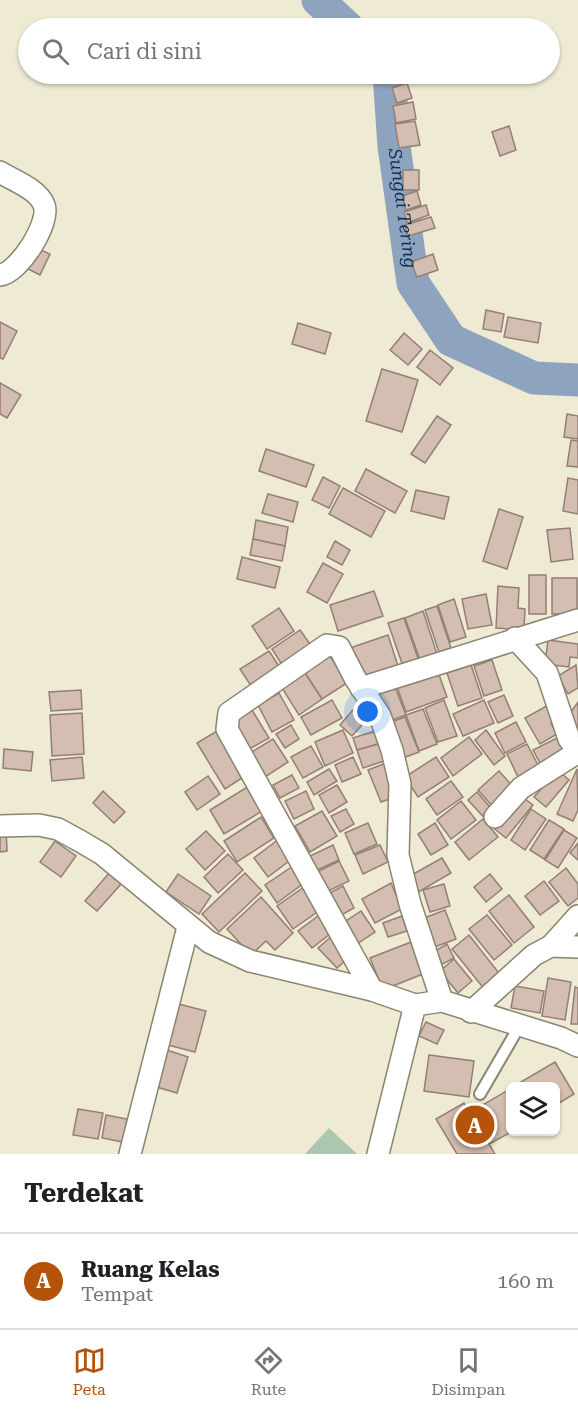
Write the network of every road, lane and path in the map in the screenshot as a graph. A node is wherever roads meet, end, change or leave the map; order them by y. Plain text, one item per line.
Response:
1 (0, 172) edge
2 (0, 275) edge
3 (578, 620) edge
4 (515, 638) junction
5 (361, 688) junction
6 (578, 751) edge
7 (495, 817) dead end
8 (0, 825) edge
9 (578, 916) edge
10 (188, 927) junction
11 (551, 946) junction
12 (578, 947) edge
13 (372, 990) junction
14 (442, 1001) junction
15 (415, 1005) junction
16 (471, 1012) junction
17 (520, 1025) junction
18 (578, 1046) edge
19 (480, 1094) dead end
20 (130, 1154) edge
21 (378, 1154) edge

1 - 2 street
3 - 4 street
4 - 5 street
4 - 6 street
5 - 13 street
5 - 14 street
6 - 7 street
8 - 10 street
9 - 11 street
10 - 13 street
10 - 20 street
11 - 12 street
11 - 16 street
13 - 15 street
14 - 15 street
14 - 16 street
15 - 21 street
16 - 17 street
17 - 18 street
17 - 19 lane

